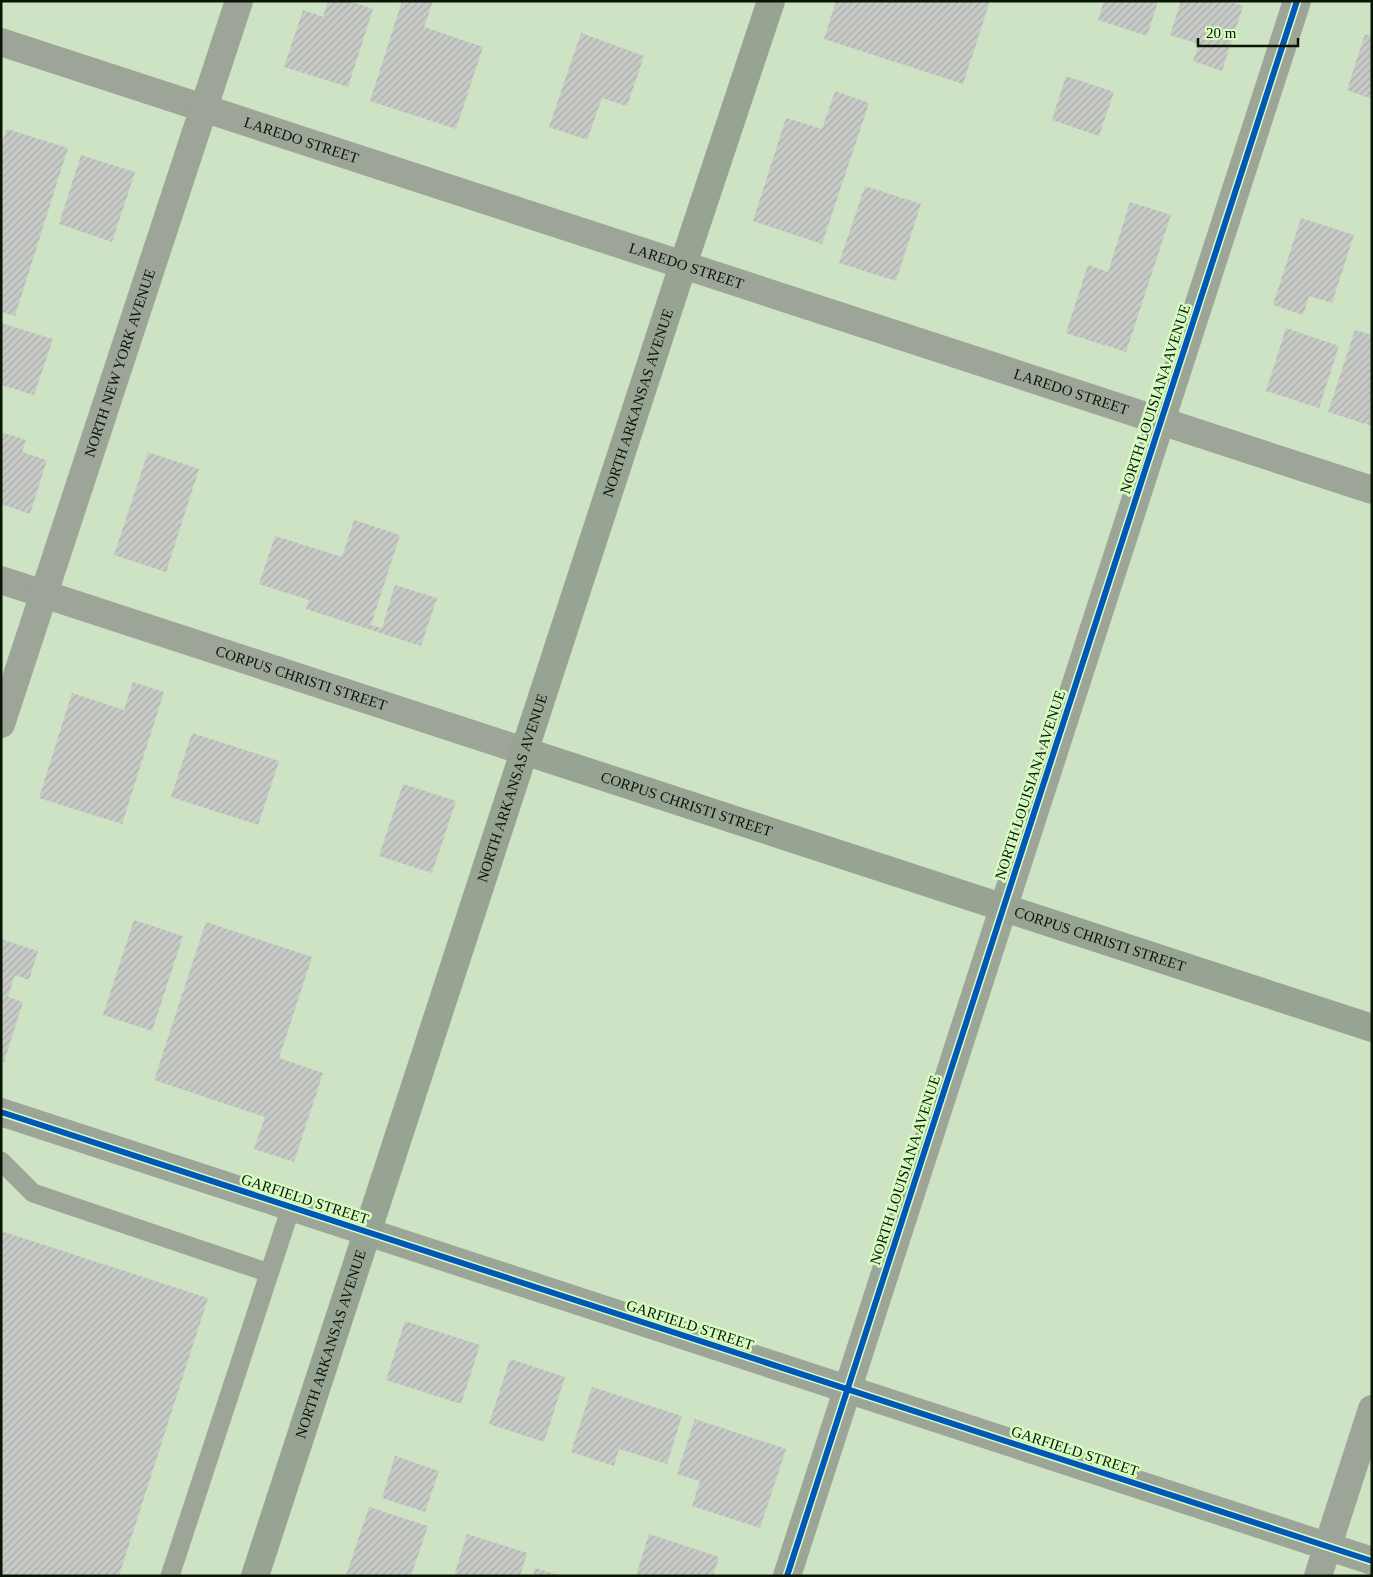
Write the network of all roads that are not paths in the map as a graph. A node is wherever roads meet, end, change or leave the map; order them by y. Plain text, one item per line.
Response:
1 (239, 1) edge
2 (771, 1) edge
3 (1297, 1) edge
4 (1, 42) edge
5 (203, 108) junction
6 (683, 265) junction
7 (1161, 420) junction
8 (1372, 490) edge
9 (1, 580) edge
10 (44, 594) junction
11 (1, 724) edge
12 (524, 751) junction
13 (1003, 908) junction
14 (1372, 1028) edge
15 (3, 1117) edge
16 (1, 1160) edge
17 (291, 1207) junction
18 (367, 1232) junction
19 (269, 1273) junction
20 (848, 1389) junction
21 (1372, 1409) edge
22 (1327, 1546) junction
23 (1372, 1561) edge
24 (170, 1576) edge
25 (255, 1576) edge
26 (787, 1576) edge
27 (1318, 1576) edge

1 - 5 street, NORTH NEW YORK AVENUE
2 - 6 main road, NORTH ARKANSAS AVENUE
3 - 7 street, NORTH LOUISIANA AVENUE
4 - 5 street, LAREDO STREET
5 - 6 street, LAREDO STREET
5 - 10 street, NORTH NEW YORK AVENUE
6 - 7 street, LAREDO STREET
6 - 12 main road, NORTH ARKANSAS AVENUE
7 - 8 street, LAREDO STREET
7 - 13 street, NORTH LOUISIANA AVENUE
9 - 10 street, CORPUS CHRISTI STREET
10 - 11 street, NORTH NEW YORK AVENUE
10 - 12 street, CORPUS CHRISTI STREET
12 - 13 main road, CORPUS CHRISTI STREET
12 - 18 main road, NORTH ARKANSAS AVENUE
13 - 14 main road, CORPUS CHRISTI STREET
13 - 20 street, NORTH LOUISIANA AVENUE
15 - 17 street, GARFIELD STREET
16 - 19 lane
17 - 18 street, GARFIELD STREET
17 - 19 lane
18 - 20 street, GARFIELD STREET
18 - 25 main road, NORTH ARKANSAS AVENUE
19 - 24 lane
20 - 22 street, GARFIELD STREET
20 - 26 street, NORTH LOUISIANA AVENUE
21 - 22 street
22 - 23 street, GARFIELD STREET
22 - 27 street

